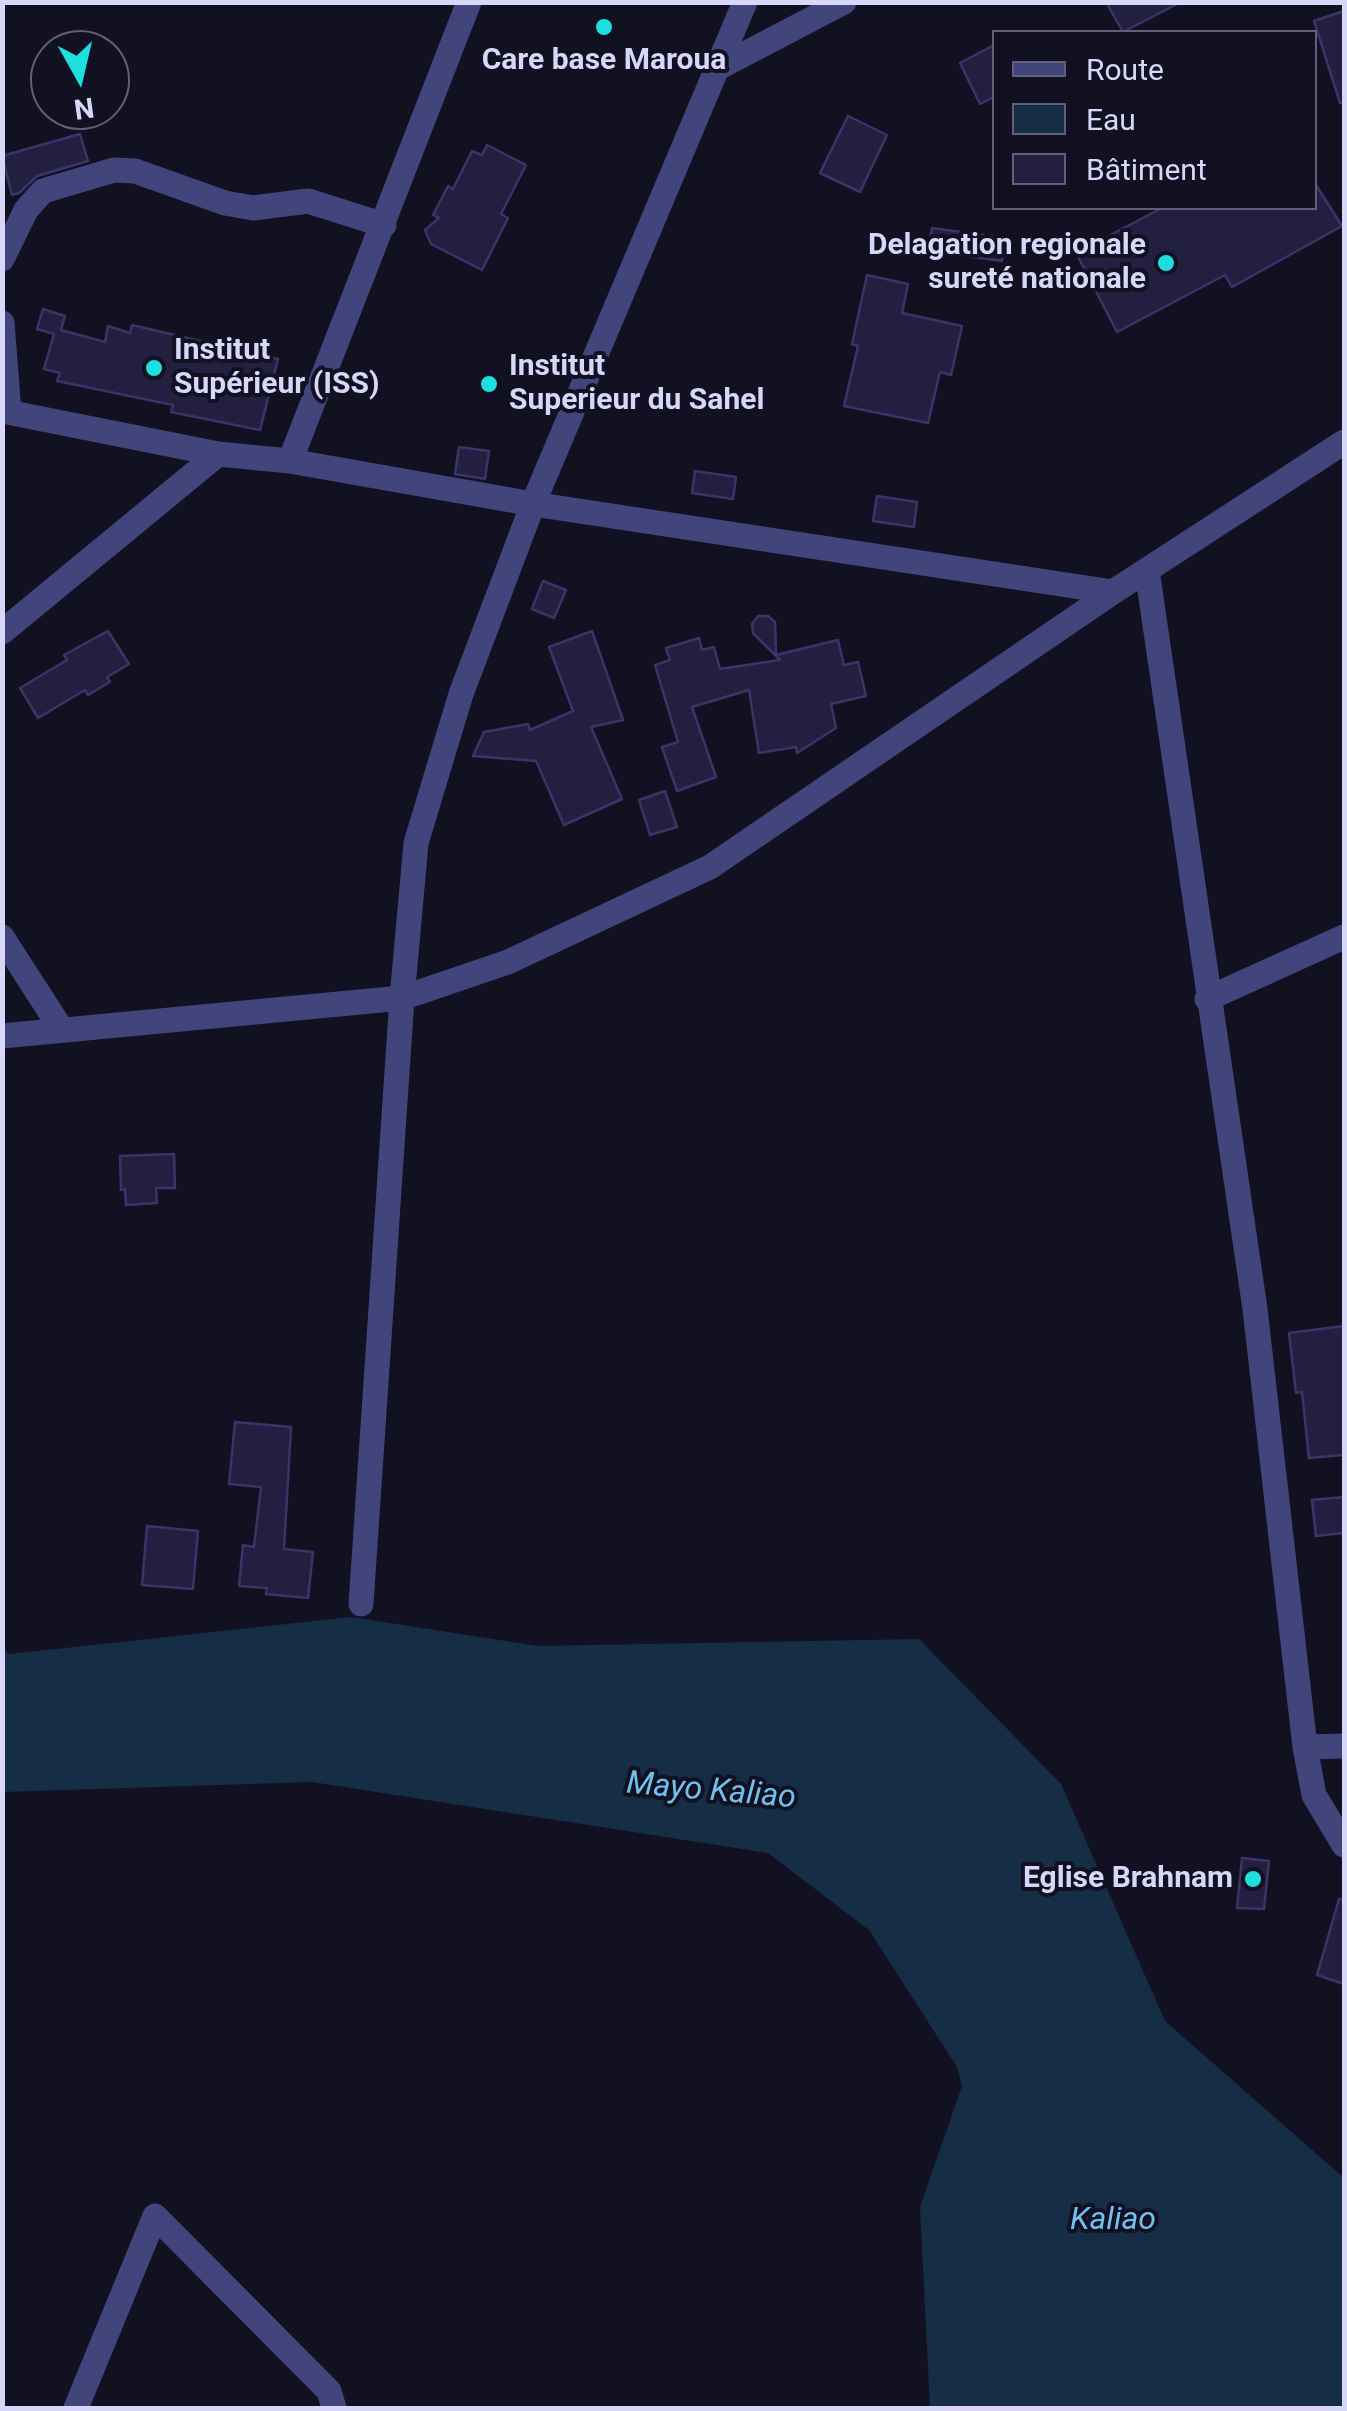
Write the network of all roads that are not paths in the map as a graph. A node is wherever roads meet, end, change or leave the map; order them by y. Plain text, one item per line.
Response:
1 (469, 2) edge
2 (745, 2) edge
3 (844, 2) edge
4 (718, 68) junction
5 (384, 224) junction
6 (2, 259) edge
7 (2, 323) edge
8 (6, 412) edge
9 (1344, 442) edge
10 (218, 454) junction
11 (290, 461) junction
12 (533, 504) junction
13 (1146, 570) junction
14 (1113, 592) junction
15 (2, 632) edge
16 (2, 937) edge
17 (1344, 937) edge
18 (402, 998) junction
19 (1207, 999) junction
20 (62, 1030) junction
21 (2, 1036) edge
22 (362, 1604) dead end
23 (1344, 1746) edge
24 (1304, 1747) junction
25 (1344, 1844) edge
26 (76, 2408) edge
27 (334, 2408) edge

1 - 5 street
2 - 4 street
3 - 4 street
4 - 12 street
5 - 6 street
5 - 11 street
7 - 8 street
8 - 10 street
9 - 13 street
10 - 11 street
10 - 15 street
11 - 12 street
12 - 14 street
12 - 18 street
13 - 14 street
13 - 19 street
14 - 18 street
16 - 20 street
17 - 19 street
18 - 20 street
18 - 22 street
19 - 24 street
20 - 21 street
23 - 24 street
24 - 25 street
26 - 27 street

